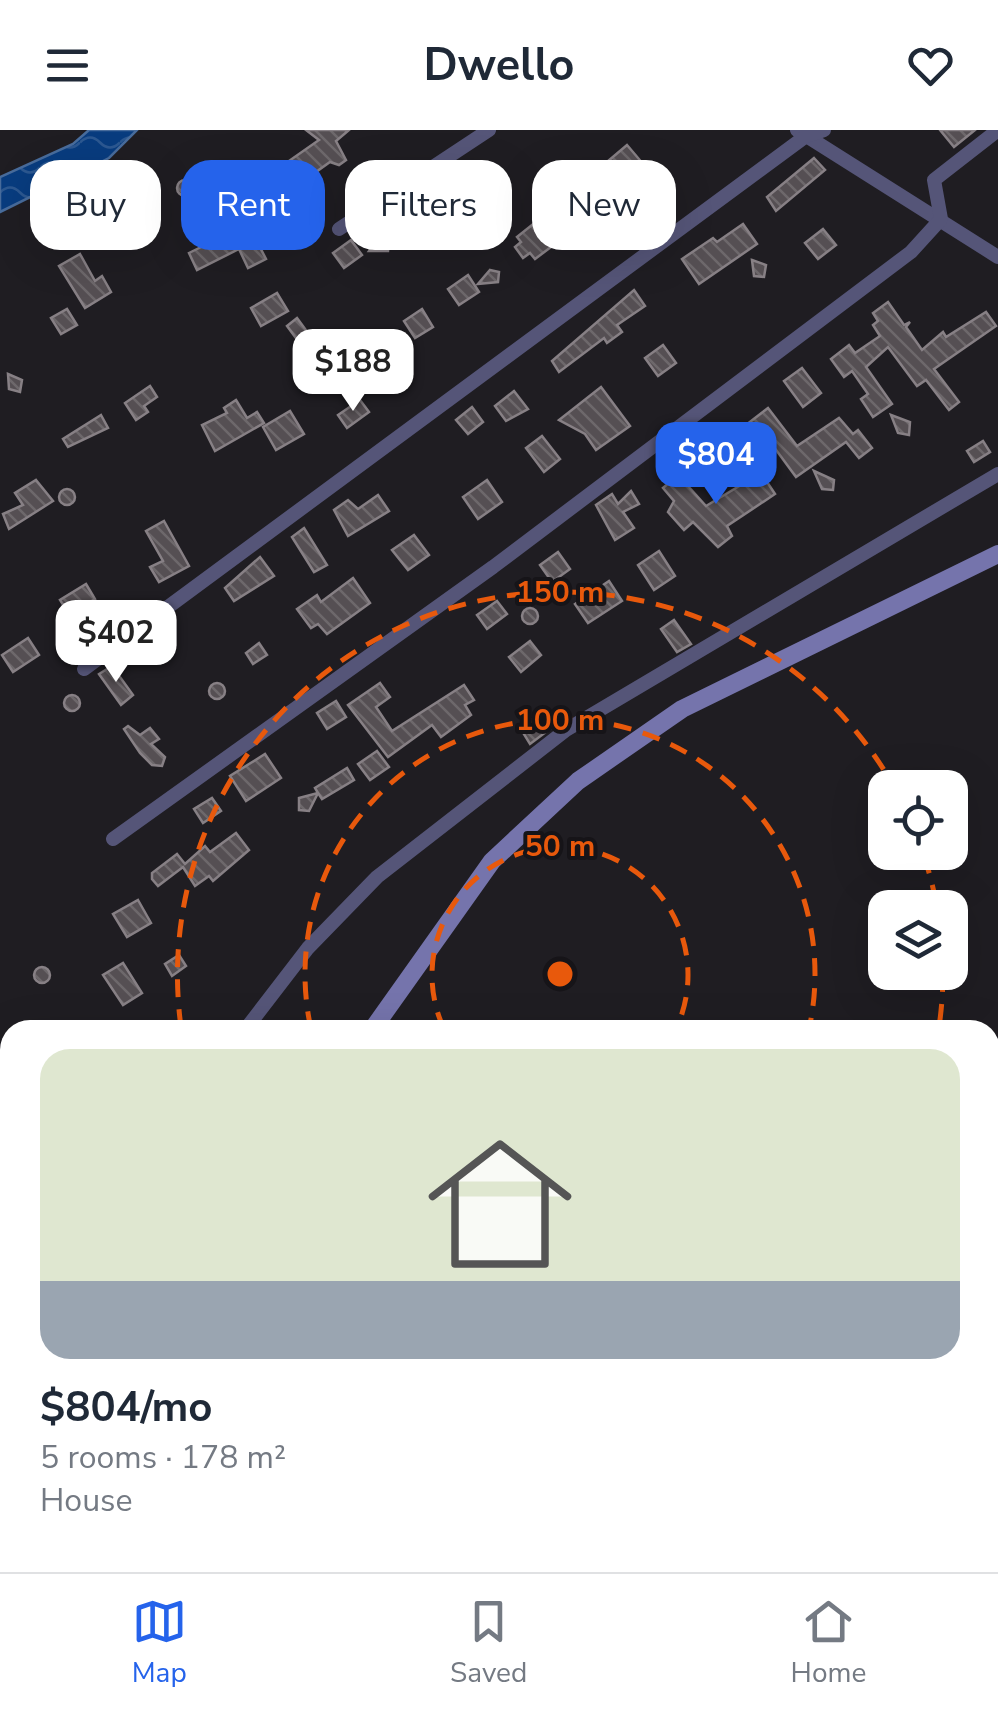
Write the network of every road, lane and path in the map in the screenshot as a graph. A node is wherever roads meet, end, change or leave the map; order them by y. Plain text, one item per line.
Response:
1 (489, 130) edge
2 (824, 130) edge
3 (998, 130) edge
4 (802, 133) edge
5 (941, 219) junction
6 (339, 229) dead end
7 (998, 257) edge
8 (998, 474) edge
9 (998, 554) edge
10 (84, 669) dead end
11 (113, 839) dead end
12 (253, 1020) edge
13 (379, 1020) edge

1 - 6 street
2 - 4 street
3 - 5 street
4 - 5 street
4 - 10 street
5 - 7 street
5 - 11 street
8 - 12 street
9 - 13 main road

